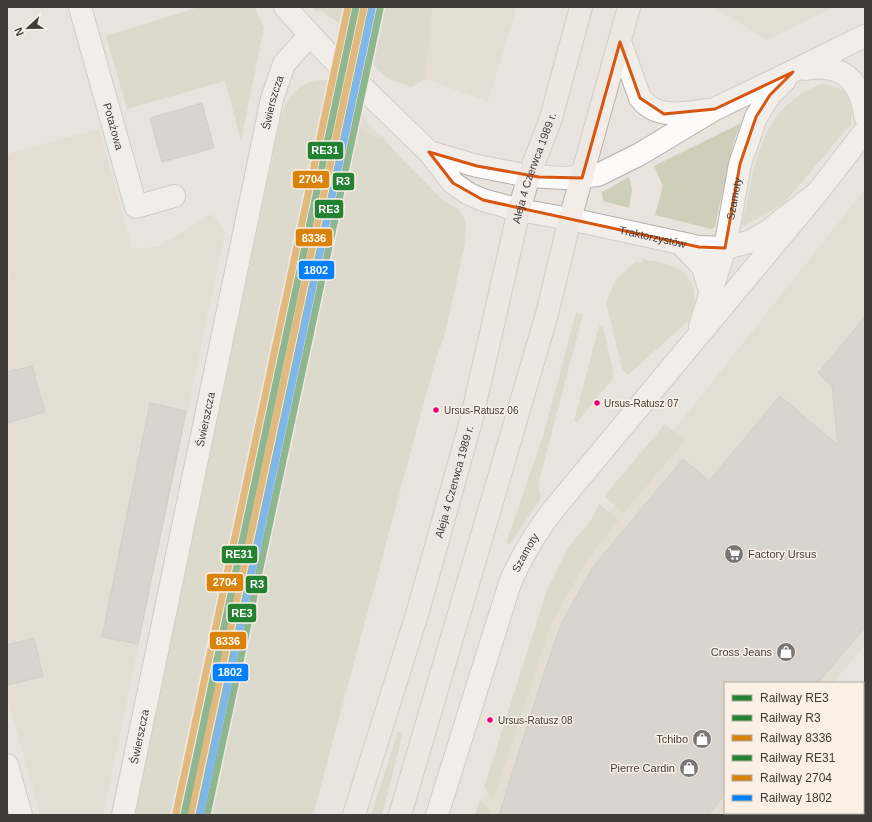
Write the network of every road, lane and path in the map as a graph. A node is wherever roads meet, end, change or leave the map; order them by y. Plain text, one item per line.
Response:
1 (80, 7) edge
2 (285, 7) edge
3 (581, 7) edge
4 (629, 7) edge
5 (310, 35) junction
6 (865, 36) edge
7 (620, 42) junction
8 (792, 72) junction
9 (715, 109) junction
10 (865, 116) edge
11 (863, 131) edge
12 (429, 152) junction
13 (529, 176) junction
14 (582, 178) junction
15 (817, 193) junction
16 (174, 196) dead end
17 (518, 210) junction
18 (570, 219) junction
19 (680, 244) junction
20 (725, 248) junction
21 (711, 294) junction
22 (697, 337) junction
23 (7, 765) edge
24 (21, 815) edge
25 (123, 815) edge
26 (354, 815) edge
27 (400, 815) edge
28 (437, 815) edge

1 - 16 street, Potażowa
2 - 5 street
3 - 13 main road, Aleja 4 Czerwca 1989 r.
4 - 7 main road
5 - 12 street, Traktorzystów
5 - 25 street, Świerszcza
6 - 8 street, Traktorzystów
7 - 9 street
7 - 14 main road
8 - 9 street, Traktorzystów
8 - 10 street, Traktorzystów
8 - 20 street, Szamoty
9 - 14 street, Traktorzystów
11 - 15 street, Traktorzystów
12 - 13 street, Traktorzystów
12 - 17 street, Traktorzystów
13 - 14 street, Traktorzystów
13 - 17 main road, Aleja 4 Czerwca 1989 r.
14 - 18 main road
15 - 20 street, Traktorzystów
15 - 22 street, Szamoty
17 - 18 street, Traktorzystów
17 - 26 main road, Aleja 4 Czerwca 1989 r.
18 - 19 street, Traktorzystów
18 - 27 main road
19 - 20 street, Traktorzystów
19 - 21 street
20 - 21 street, Szamoty
21 - 22 street, Szamoty
22 - 28 street, Szamoty
23 - 24 street

